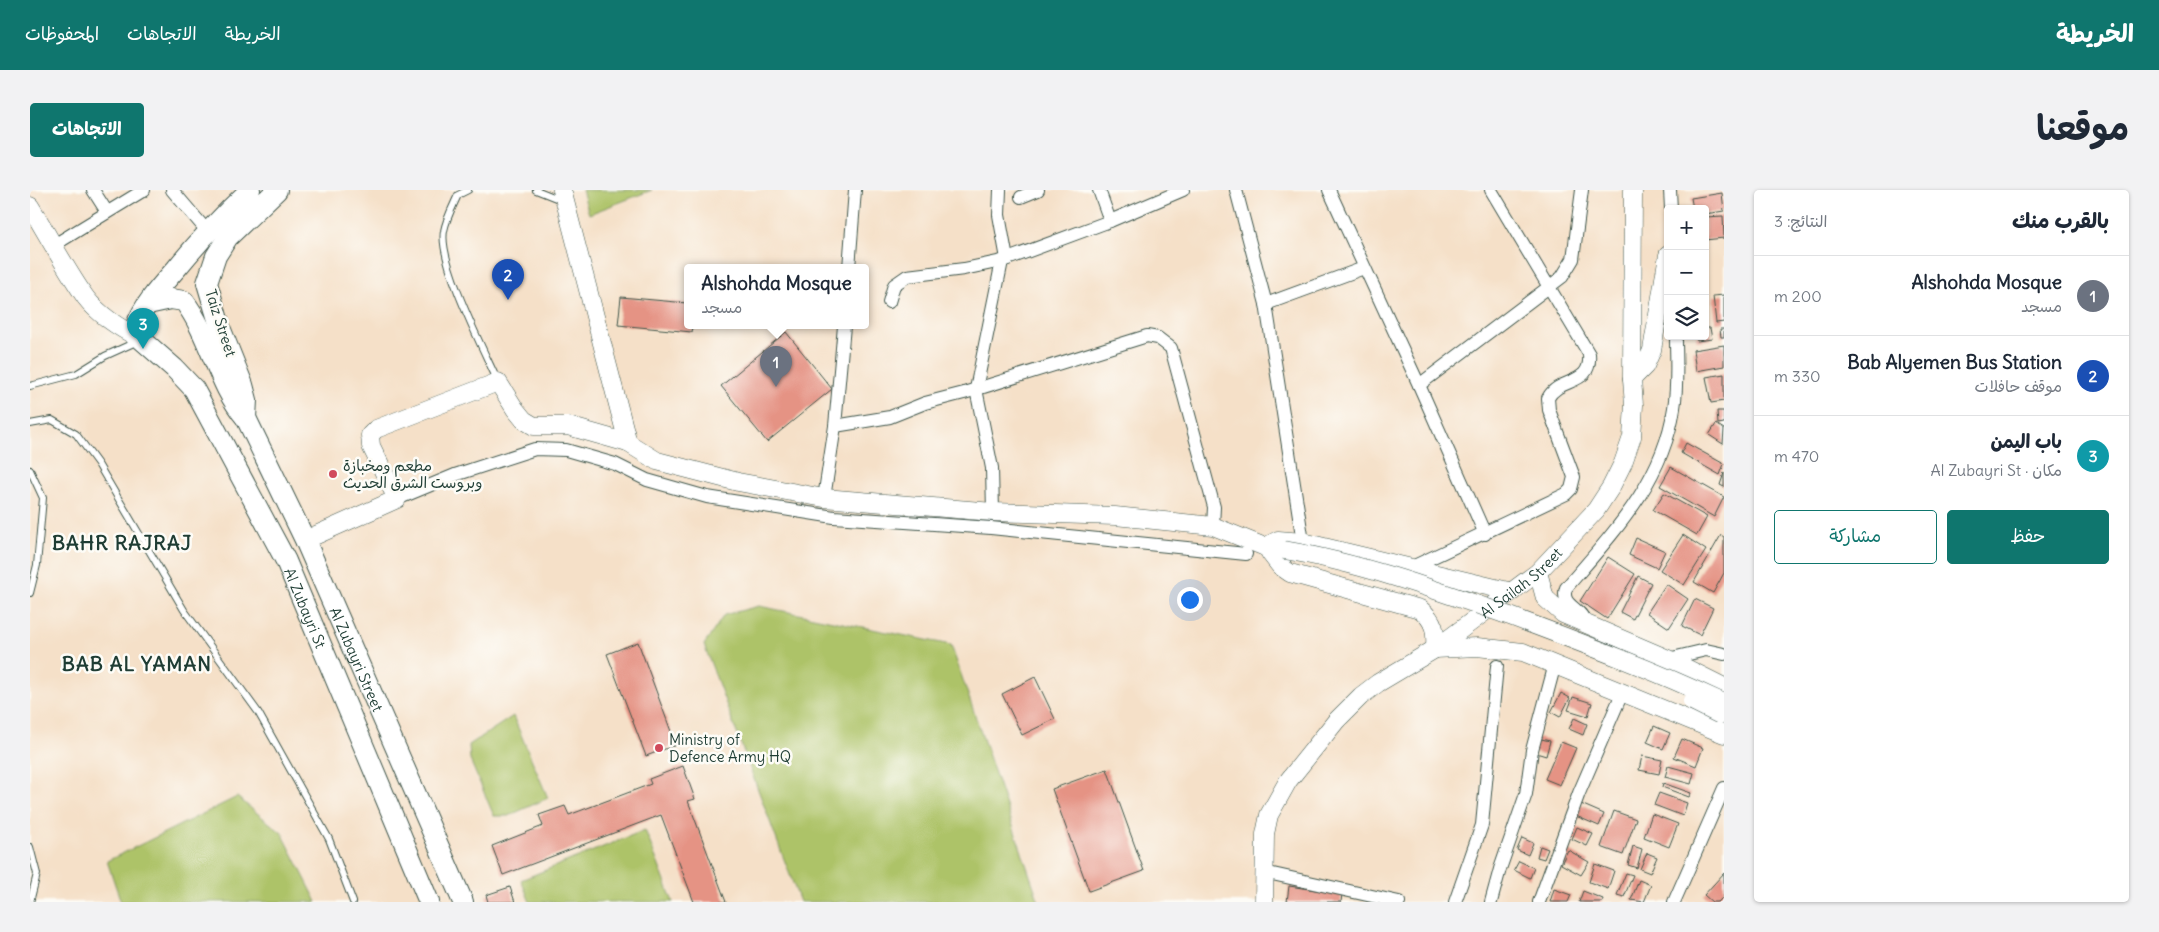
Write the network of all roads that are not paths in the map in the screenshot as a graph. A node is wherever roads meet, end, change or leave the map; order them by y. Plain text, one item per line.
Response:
1 (93, 190) edge
2 (144, 190) edge
3 (172, 190) edge
4 (250, 190) edge
5 (276, 190) edge
6 (468, 190) edge
7 (536, 190) edge
8 (855, 190) edge
9 (1000, 190) edge
10 (1038, 190) edge
11 (1099, 190) edge
12 (1236, 190) edge
13 (1329, 190) edge
14 (1491, 190) edge
15 (1582, 190) edge
16 (1633, 190) edge
17 (1670, 190) edge
18 (1175, 192) edge
19 (563, 196) edge
20 (1021, 197) dead end
21 (1671, 205) edge
22 (30, 206) edge
23 (107, 212) junction
24 (1110, 221) junction
25 (208, 231) junction
26 (54, 245) junction
27 (1004, 260) junction
28 (848, 264) edge
29 (1364, 268) junction
30 (1664, 279) edge
31 (1549, 288) junction
32 (889, 302) dead end
33 (148, 304) junction
34 (1266, 304) junction
35 (844, 329) edge
36 (141, 339) junction
37 (1676, 340) edge
38 (1632, 379) junction
39 (498, 382) junction
40 (1419, 385) junction
41 (30, 386) edge
42 (976, 389) junction
43 (246, 418) junction
44 (30, 424) edge
45 (835, 426) junction
46 (628, 443) junction
47 (30, 470) edge
48 (824, 498) junction
49 (397, 499) junction
50 (992, 512) junction
51 (1213, 526) junction
52 (1485, 534) junction
53 (304, 540) junction
54 (1303, 542) junction
55 (1265, 547) junction
56 (1246, 554) dead end
57 (1410, 568) junction
58 (1538, 572) junction
59 (1512, 592) junction
60 (30, 593) edge
61 (1584, 624) junction
62 (1435, 649) junction
63 (1724, 654) edge
64 (1668, 659) junction
65 (1555, 664) junction
66 (1497, 666) dead end
67 (1724, 687) edge
68 (1623, 691) junction
69 (1723, 710) edge
70 (1724, 734) edge
71 (1724, 788) edge
72 (30, 847) edge
73 (1264, 872) junction
74 (30, 902) edge
75 (353, 902) edge
76 (429, 902) edge
77 (463, 902) edge
78 (1264, 902) edge
79 (1399, 902) edge
80 (1455, 902) edge
81 (1491, 902) edge
82 (1538, 902) edge
83 (1674, 902) edge

1 - 23 street
2 - 23 street
3 - 25 street
4 - 25 main road
5 - 43 main road, Taiz Street
6 - 39 lane
7 - 19 lane
8 - 28 street
9 - 27 street
10 - 20 street
11 - 24 street
12 - 34 street
13 - 29 street
14 - 31 street
15 - 31 street
16 - 38 street, Al Sailah Street
17 - 21 street
18 - 24 street
19 - 46 street
22 - 26 street
23 - 26 street
24 - 27 street
25 - 33 main road
26 - 36 street
27 - 32 street
27 - 42 street
29 - 34 street
29 - 40 street
30 - 38 street
31 - 40 street
31 - 52 street
33 - 36 main road
33 - 43 main road
34 - 54 street
35 - 45 street
36 - 41 lane
36 - 76 main road, Al Zubayri St
37 - 61 street
38 - 58 street, Al Sailah Street
39 - 46 street
39 - 49 street
40 - 52 street
42 - 45 street
42 - 50 street
42 - 51 street
43 - 53 main road, Al Zubayri Street
44 - 75 lane
45 - 48 street
46 - 48 street
47 - 60 lane
48 - 50 street
49 - 53 street
49 - 56 street
50 - 51 street
51 - 55 street
52 - 57 street
53 - 77 main road, Al Zubayri Street
54 - 55 street
54 - 57 street
55 - 62 street
55 - 69 street, bridge
57 - 59 street
58 - 59 street, Al Sailah Street
58 - 61 street
59 - 62 street, Al Sailah Street
61 - 64 street
62 - 65 street
62 - 73 street, Al Sailah Street
63 - 64 street
64 - 67 street
65 - 68 street
65 - 81 street
66 - 80 street
68 - 70 street
68 - 82 street
71 - 83 street
72 - 74 lane
73 - 78 street, Al Sailah Street
73 - 79 street

